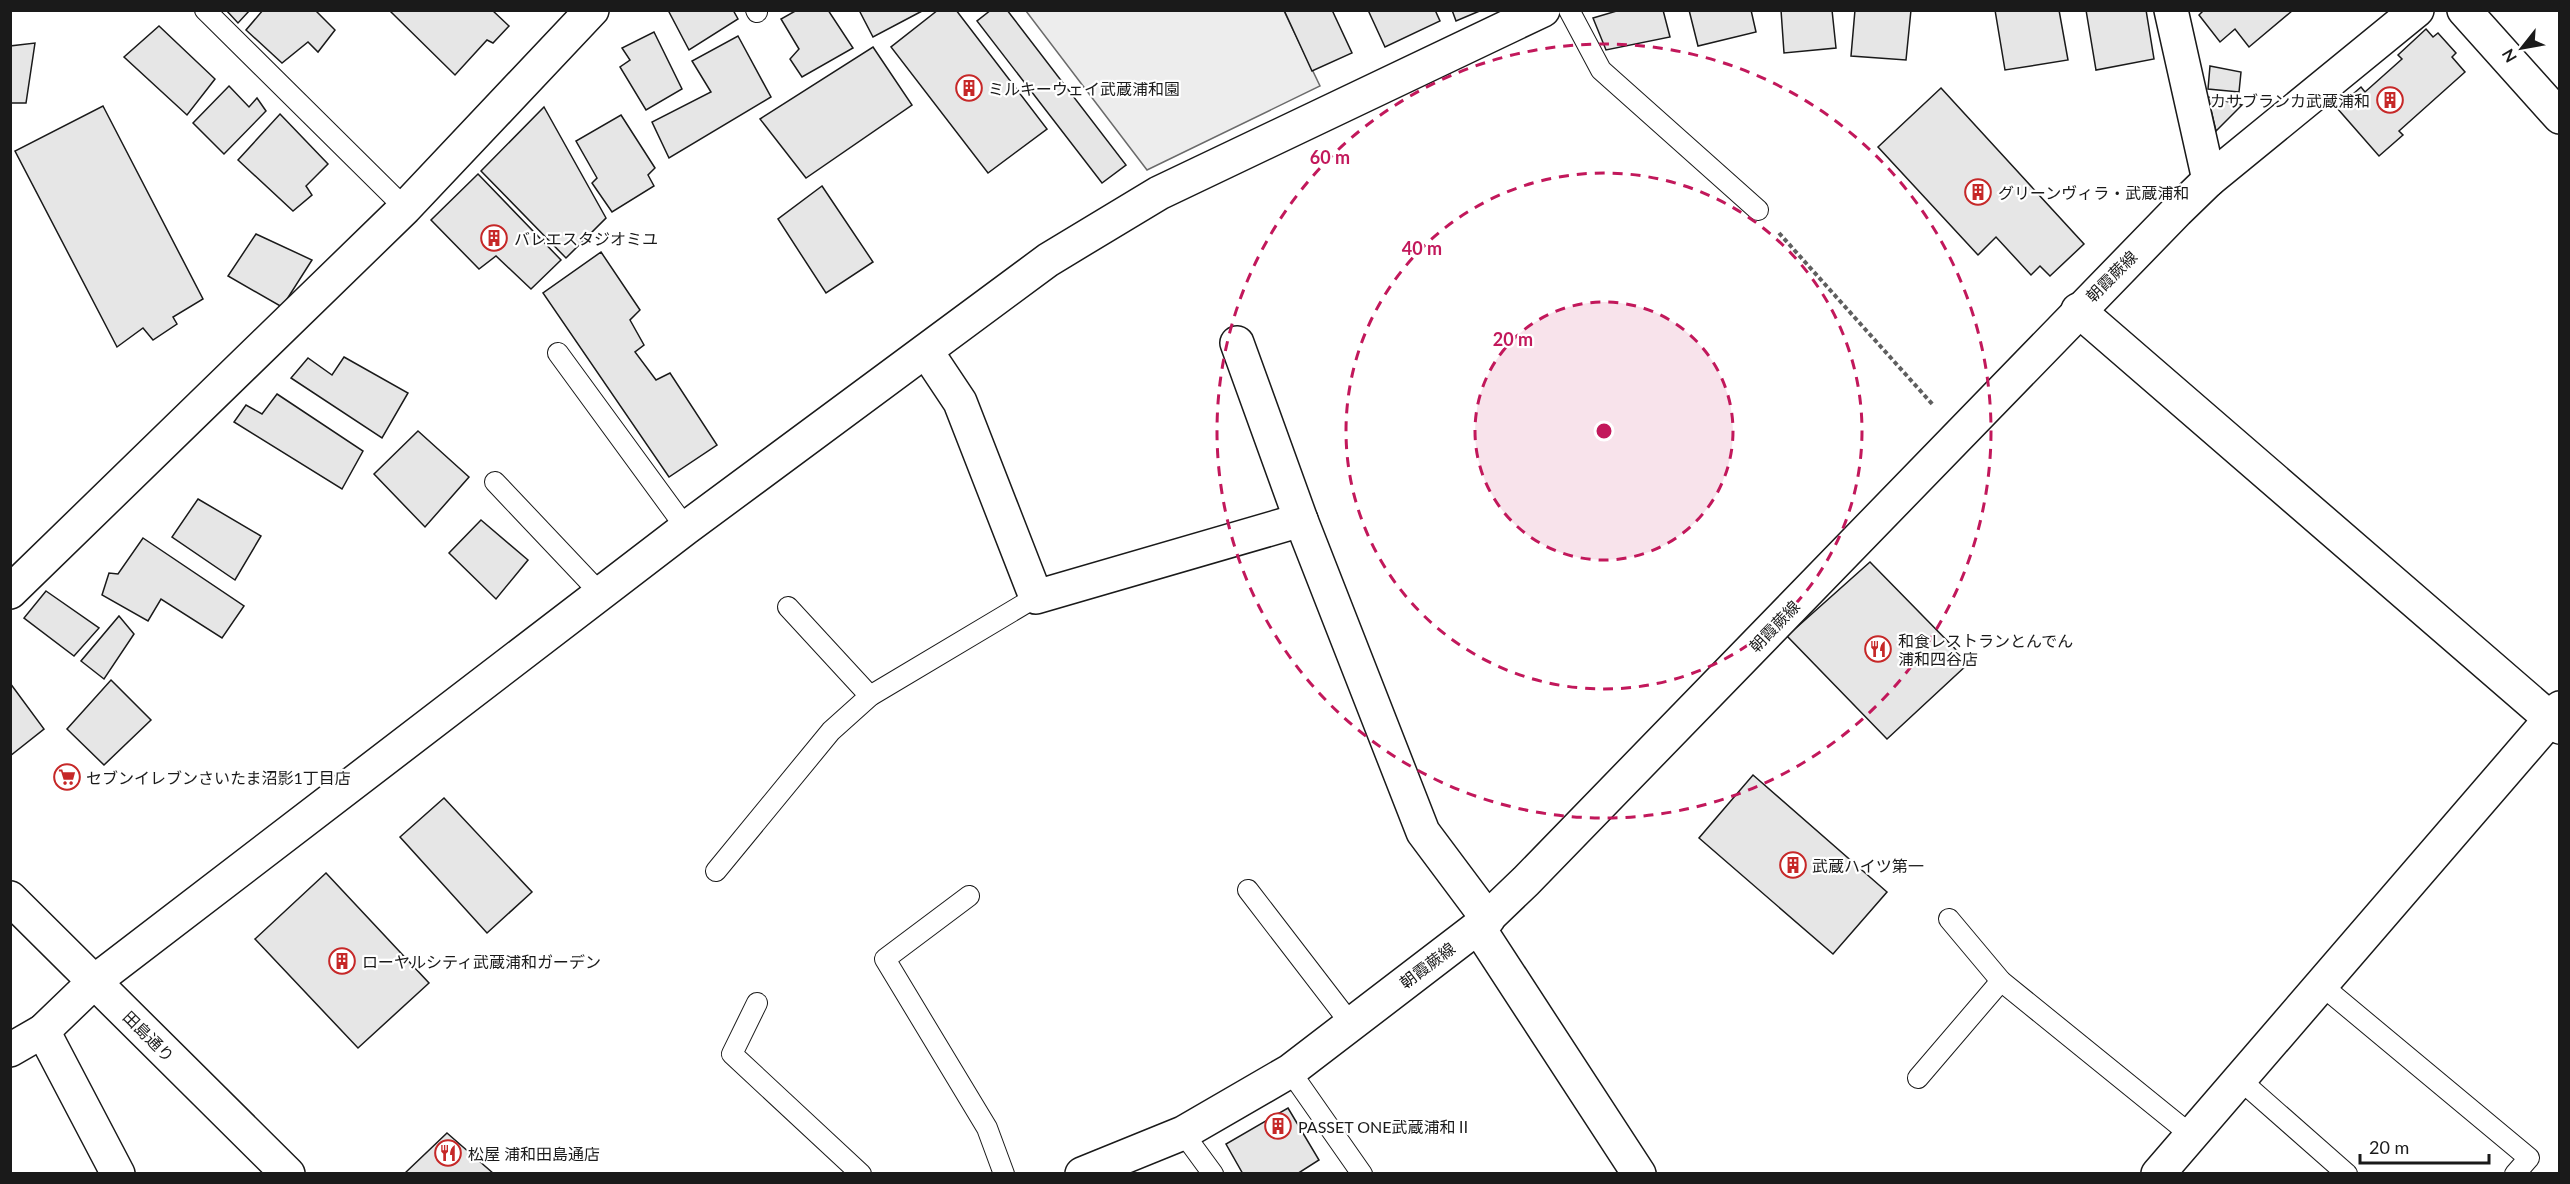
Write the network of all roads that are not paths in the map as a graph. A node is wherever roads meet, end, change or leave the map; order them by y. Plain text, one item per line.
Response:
1 (205, 10) edge
2 (592, 10) edge
3 (1543, 10) edge
4 (1569, 10) edge
5 (2171, 10) edge
6 (2417, 10) edge
7 (2464, 10) edge
8 (2559, 117) edge
9 (2209, 180) junction
10 (405, 208) junction
11 (1758, 210) road end
12 (2078, 310) junction
13 (1237, 343) dead end
14 (926, 351) junction
15 (558, 353) dead end
16 (495, 482) dead end
17 (1301, 520) junction
18 (686, 528) junction
19 (10, 592) edge
20 (601, 594) junction
21 (1036, 597) junction
22 (788, 607) dead end
23 (870, 696) junction
24 (2556, 718) edge
25 (716, 871) dead end
26 (1248, 890) dead end
27 (969, 896) dead end
28 (10, 898) edge
29 (1949, 919) dead end
30 (1483, 923) junction
31 (95, 981) junction
32 (2001, 981) junction
33 (2320, 984) junction
34 (758, 1003) dead end
35 (1351, 1024) junction
36 (43, 1031) junction
37 (10, 1050) edge
38 (1290, 1071) junction
39 (1918, 1078) dead end
40 (2238, 1078) junction
41 (1183, 1133) junction
42 (2191, 1135) junction
43 (2161, 1172) edge
44 (118, 1173) edge
45 (288, 1173) edge
46 (861, 1173) edge
47 (1004, 1173) edge
48 (1082, 1173) edge
49 (1213, 1173) edge
50 (1362, 1173) edge
51 (1639, 1173) edge
52 (2348, 1173) edge
53 (2515, 1173) edge

1 - 10 lane
2 - 10 street
3 - 14 street
4 - 11 lane
5 - 9 street
6 - 9 street, 朝霞蕨線
7 - 8 street
9 - 12 street, 朝霞蕨線
10 - 19 street
12 - 24 street
12 - 30 street, 朝霞蕨線
13 - 17 street
14 - 18 street
14 - 21 street
15 - 18 lane
16 - 20 lane
17 - 21 street
17 - 30 street
18 - 20 street
20 - 31 street
21 - 23 lane
22 - 23 lane
23 - 25 lane
24 - 33 street
26 - 35 lane
27 - 47 lane
28 - 31 street, 田島通り
29 - 32 lane
30 - 35 street, 朝霞蕨線
30 - 51 street
31 - 36 street
31 - 45 street, 田島通り
32 - 39 lane
32 - 42 lane
33 - 40 street
33 - 53 lane
34 - 46 lane
35 - 38 street, 朝霞蕨線
36 - 37 street
36 - 44 street
38 - 41 street, 朝霞蕨線
38 - 50 lane
40 - 42 street
40 - 52 lane
41 - 48 street, 朝霞蕨線
41 - 49 lane
42 - 43 street

